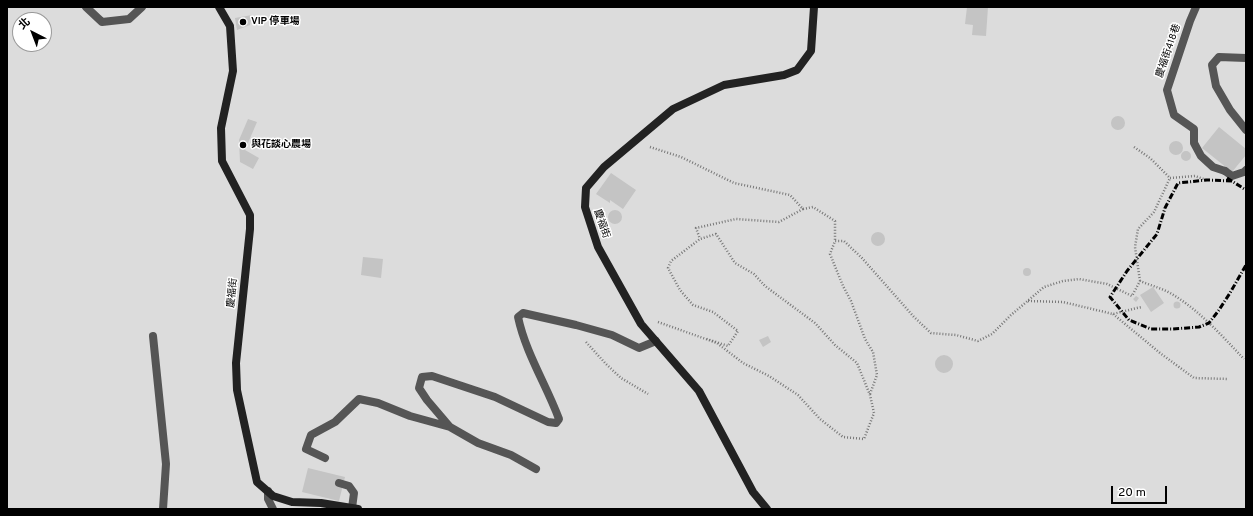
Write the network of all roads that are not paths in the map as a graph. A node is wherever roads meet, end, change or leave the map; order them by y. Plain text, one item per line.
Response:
1 (86, 7) edge
2 (142, 7) edge
3 (219, 7) edge
4 (814, 7) edge
5 (1196, 7) edge
6 (1246, 58) edge
7 (1246, 130) edge
8 (1246, 170) edge
9 (153, 336) dead end
10 (656, 341) junction
11 (450, 427) junction
12 (325, 458) dead end
13 (536, 469) dead end
14 (339, 483) dead end
15 (268, 491) junction
16 (163, 509) edge
17 (272, 509) edge
18 (354, 509) edge
19 (767, 509) edge

1 - 2 street
3 - 15 street, 慶福街
4 - 10 street, 慶福街
5 - 8 street, 慶福街418巷
6 - 7 street
9 - 16 street
10 - 11 street
10 - 19 street, 慶福街
11 - 12 street
11 - 13 street
14 - 18 street
15 - 17 street
15 - 18 street, 慶福街

